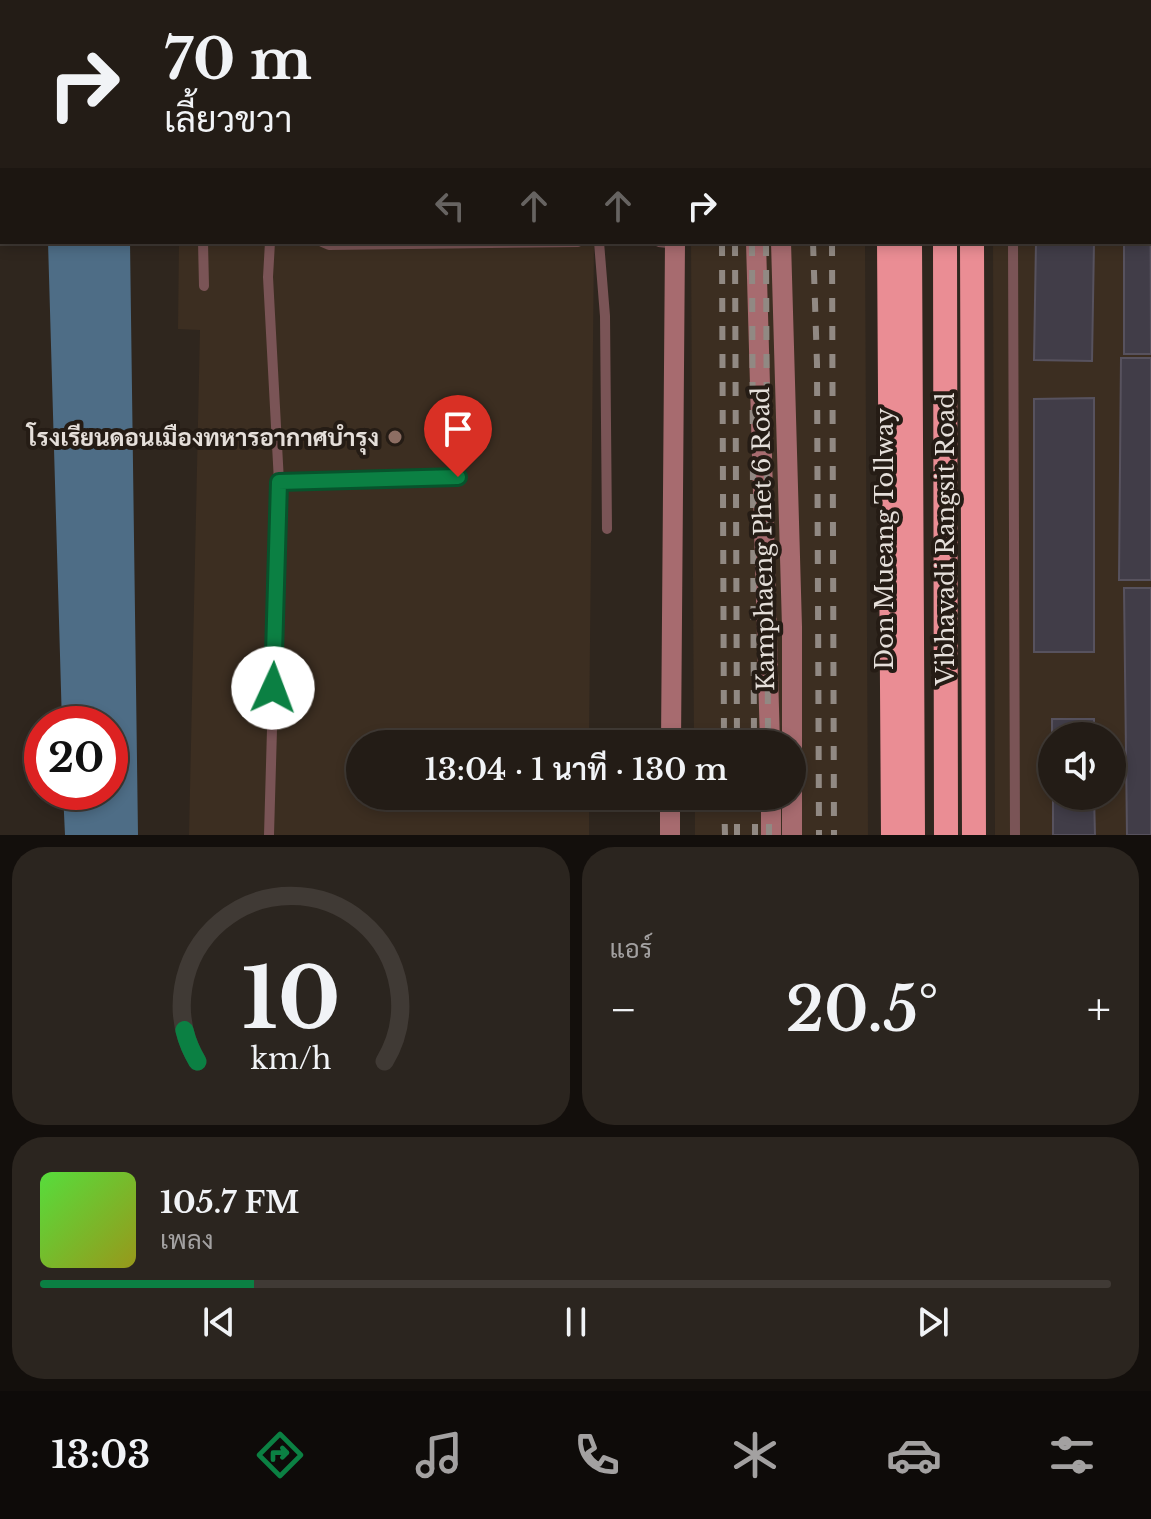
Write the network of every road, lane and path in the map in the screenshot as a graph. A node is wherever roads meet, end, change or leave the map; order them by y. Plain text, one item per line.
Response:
1 (203, 244) edge
2 (270, 244) edge
3 (327, 244) edge
4 (412, 244) edge
5 (599, 244) edge
6 (670, 244) edge
7 (756, 244) edge
8 (781, 244) edge
9 (889, 244) edge
10 (910, 244) edge
11 (945, 244) edge
12 (972, 244) edge
13 (1013, 244) edge
14 (204, 286) dead end
15 (458, 477) dead end
16 (279, 482) junction
17 (607, 529) dead end
18 (672, 730) edge
19 (770, 730) edge
20 (670, 810) edge
21 (771, 810) edge
22 (269, 835) edge
23 (670, 835) edge
24 (771, 835) edge
25 (792, 835) edge
26 (893, 835) edge
27 (913, 835) edge
28 (946, 835) edge
29 (974, 835) edge
30 (1015, 835) edge

1 - 14 lane
2 - 16 lane
3 - 4 lane
5 - 17 lane
6 - 18 main road
7 - 19 main road, Kamphaeng Phet 6 Road
8 - 25 main road, Kamphaeng Phet 6 Road
9 - 26 highway
10 - 27 highway, Don Mueang Tollway
11 - 28 highway
12 - 29 highway, Vibhavadi Rangsit Road
13 - 30 lane
15 - 16 lane
16 - 22 lane
20 - 23 main road
21 - 24 main road

